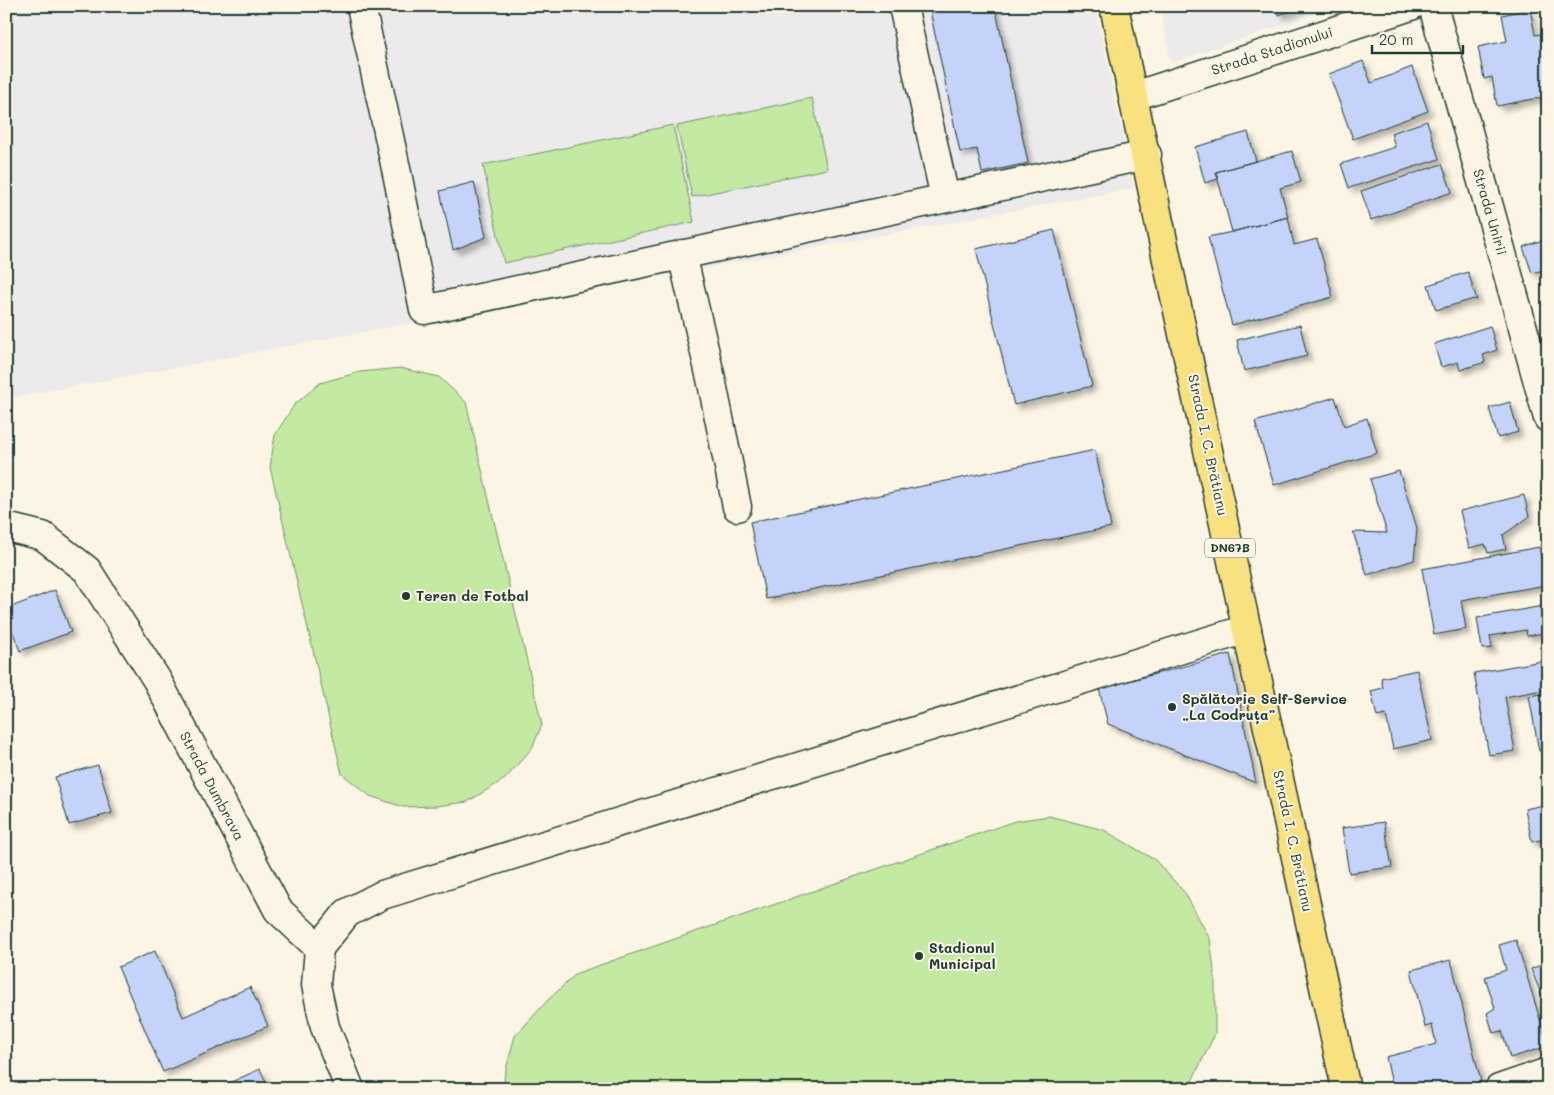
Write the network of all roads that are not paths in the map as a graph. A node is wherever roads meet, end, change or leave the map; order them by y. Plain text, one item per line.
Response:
1 (361, 6) edge
2 (903, 6) edge
3 (1114, 6) edge
4 (1411, 6) edge
5 (1433, 6) edge
6 (1134, 96) junction
7 (1146, 155) junction
8 (945, 198) junction
9 (682, 254) junction
10 (1548, 418) edge
11 (737, 507) dead end
12 (6, 527) edge
13 (1247, 629) junction
14 (319, 948) junction
15 (1548, 1072) edge
16 (350, 1089) edge
17 (1346, 1089) edge
18 (1499, 1089) edge

1 - 9 street
2 - 8 street
3 - 6 main road, Strada I. C. Brătianu / DN67B
4 - 6 street, Strada Stadionului
5 - 10 street, Strada Unirii
6 - 7 main road, Strada I. C. Brătianu / DN67B
7 - 8 street
7 - 13 main road, Strada I. C. Brătianu / DN67B
8 - 9 street
9 - 11 street
12 - 14 street, Strada Dumbrava
13 - 14 street
13 - 17 main road, Strada I. C. Brătianu / DN67B
14 - 16 street
15 - 18 street

